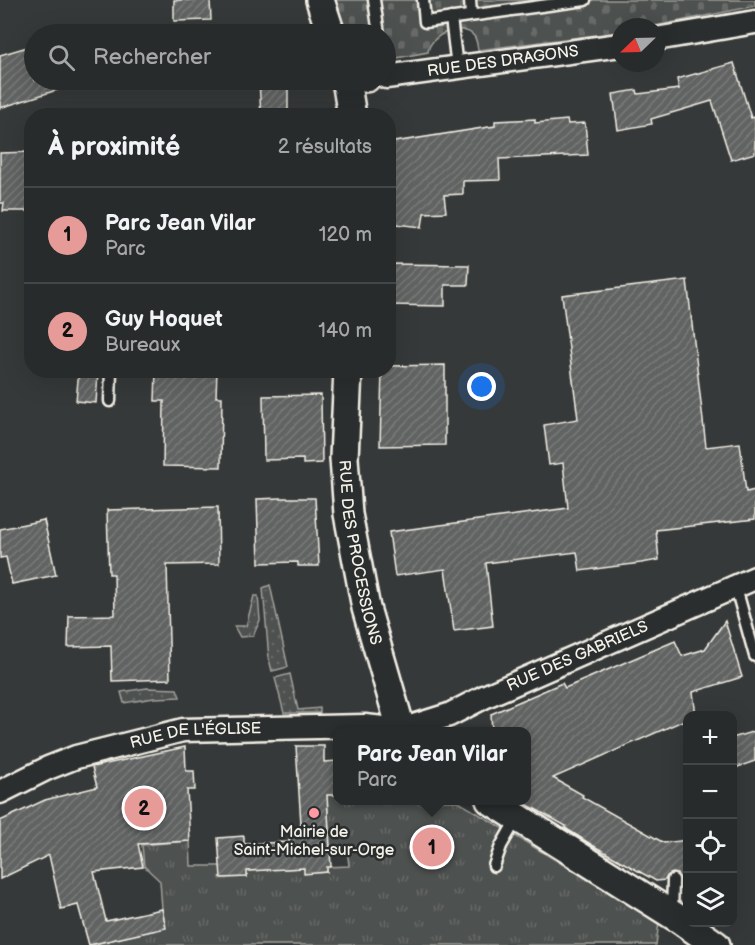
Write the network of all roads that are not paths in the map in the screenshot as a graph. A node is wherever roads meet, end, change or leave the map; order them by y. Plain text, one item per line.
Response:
1 (320, 0) edge
2 (374, 0) edge
3 (423, 0) edge
4 (470, 0) edge
5 (585, 0) edge
6 (563, 2) edge
7 (539, 3) edge
8 (471, 15) junction
9 (451, 18) junction
10 (755, 22) edge
11 (328, 24) edge
12 (378, 24) edge
13 (665, 37) edge
14 (611, 46) edge
15 (457, 67) junction
16 (396, 76) edge
17 (353, 90) edge
18 (352, 108) edge
19 (111, 378) edge
20 (348, 378) edge
21 (110, 401) dead end
22 (746, 583) edge
23 (755, 656) edge
24 (372, 727) edge
25 (401, 727) edge
26 (414, 727) edge
27 (0, 792) edge
28 (497, 805) edge
29 (518, 817) junction
30 (494, 866) dead end
31 (673, 880) dead end
32 (672, 915) junction
33 (716, 945) edge

1 - 11 street
2 - 12 lane
3 - 9 lane
4 - 8 lane
5 - 6 lane
6 - 7 lane
7 - 8 lane
8 - 9 lane
9 - 15 lane
10 - 13 street
14 - 15 street, RUE DES DRAGONS
15 - 16 street, RUE DES DRAGONS
17 - 18 street
19 - 21 lane
20 - 25 street, RUE DES PROCESSIONS
22 - 23 lane
22 - 26 street, RUE DES GABRIELS
24 - 27 street, RUE DE L'ÉGLISE
28 - 29 street
29 - 30 lane
29 - 32 street
31 - 32 lane
32 - 33 street

